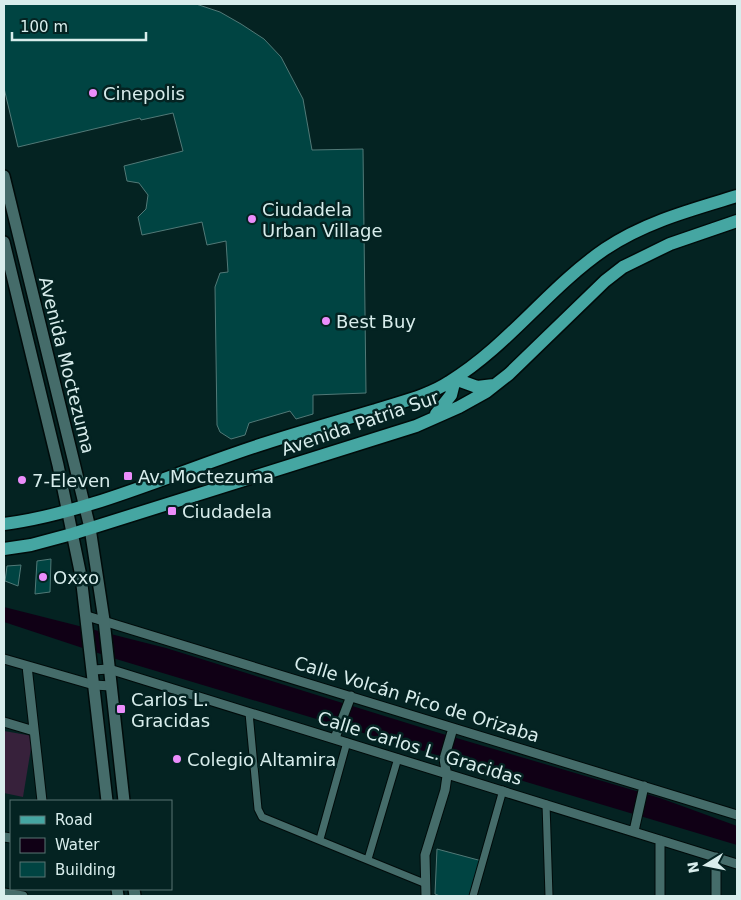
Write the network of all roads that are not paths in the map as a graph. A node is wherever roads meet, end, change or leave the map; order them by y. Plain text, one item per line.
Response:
1 (4, 176) edge
2 (737, 196) edge
3 (737, 221) edge
4 (4, 242) edge
5 (455, 379) junction
6 (496, 384) junction
7 (430, 420) junction
8 (83, 505) junction
9 (66, 511) junction
10 (4, 524) edge
11 (90, 528) junction
12 (72, 534) junction
13 (4, 549) edge
14 (87, 619) junction
15 (104, 625) junction
16 (4, 659) edge
17 (109, 663) junction
18 (27, 666) junction
19 (93, 670) junction
20 (94, 685) junction
21 (111, 686) junction
22 (350, 699) junction
23 (249, 713) junction
24 (4, 722) edge
25 (34, 730) junction
26 (452, 731) junction
27 (336, 734) junction
28 (347, 742) junction
29 (398, 758) junction
30 (446, 772) junction
31 (644, 786) junction
32 (503, 790) junction
33 (42, 800) edge
34 (107, 800) edge
35 (124, 800) edge
36 (546, 804) junction
37 (737, 815) edge
38 (634, 831) junction
39 (320, 839) junction
40 (660, 840) junction
41 (716, 857) junction
42 (368, 859) junction
43 (737, 864) edge
44 (424, 883) junction
45 (4, 892) edge
46 (23, 896) edge
47 (426, 896) edge
48 (473, 896) edge
49 (549, 896) edge
50 (660, 896) edge
51 (716, 896) edge

1 - 8 street, Avenida Moctezuma
2 - 5 main road, Avenida Patria Sur
3 - 6 main road, Avenida Patria Sur
4 - 9 street, Avenida Moctezuma
5 - 6 main road
5 - 7 main road
5 - 8 main road, Avenida Patria Sur
6 - 7 main road, Avenida Patria Sur
7 - 11 main road, Avenida Patria Sur
8 - 9 main road, Avenida Patria Sur
8 - 11 street, Avenida Moctezuma
9 - 10 main road, Avenida Patria Sur
9 - 12 street, Avenida Moctezuma
11 - 12 main road, Avenida Patria Sur
11 - 15 street, Avenida Moctezuma
12 - 13 main road, Avenida Patria Sur
12 - 14 street, Avenida Moctezuma
14 - 15 street, Calle Volcán Pico de Orizaba
14 - 19 street, Avenida Moctezuma
15 - 17 street, Avenida Moctezuma
15 - 22 street, Calle Volcán Pico de Orizaba
16 - 18 street
17 - 19 street, Calle Carlos L. Gracidas
17 - 21 street, Avenida Moctezuma
17 - 23 street, Calle Carlos L. Gracidas
18 - 20 street
18 - 25 street
19 - 20 street, Avenida Moctezuma
20 - 21 street
20 - 34 street, Avenida Moctezuma
21 - 35 street, Avenida Moctezuma
22 - 26 street, Calle Volcán Pico de Orizaba
22 - 27 street
23 - 27 street, Calle Carlos L. Gracidas
23 - 39 street
24 - 25 street
25 - 33 street
26 - 30 street
26 - 31 street, Calle Volcán Pico de Orizaba
27 - 28 street, Calle Carlos L. Gracidas
28 - 29 street, Calle Carlos L. Gracidas
28 - 39 street
29 - 30 street, Calle Carlos L. Gracidas
29 - 42 street
30 - 32 street, Calle Carlos L. Gracidas
30 - 44 street
31 - 37 street, Calle Volcán Pico de Orizaba
31 - 38 street
32 - 36 street, Calle Carlos L. Gracidas
32 - 48 street
36 - 38 street, Calle Carlos L. Gracidas
36 - 49 street
38 - 40 street, Calle Carlos L. Gracidas
39 - 42 street
40 - 41 street, Calle Carlos L. Gracidas
40 - 50 street
41 - 43 street, Calle Carlos L. Gracidas
41 - 51 street
42 - 44 street
44 - 47 street
45 - 46 street

